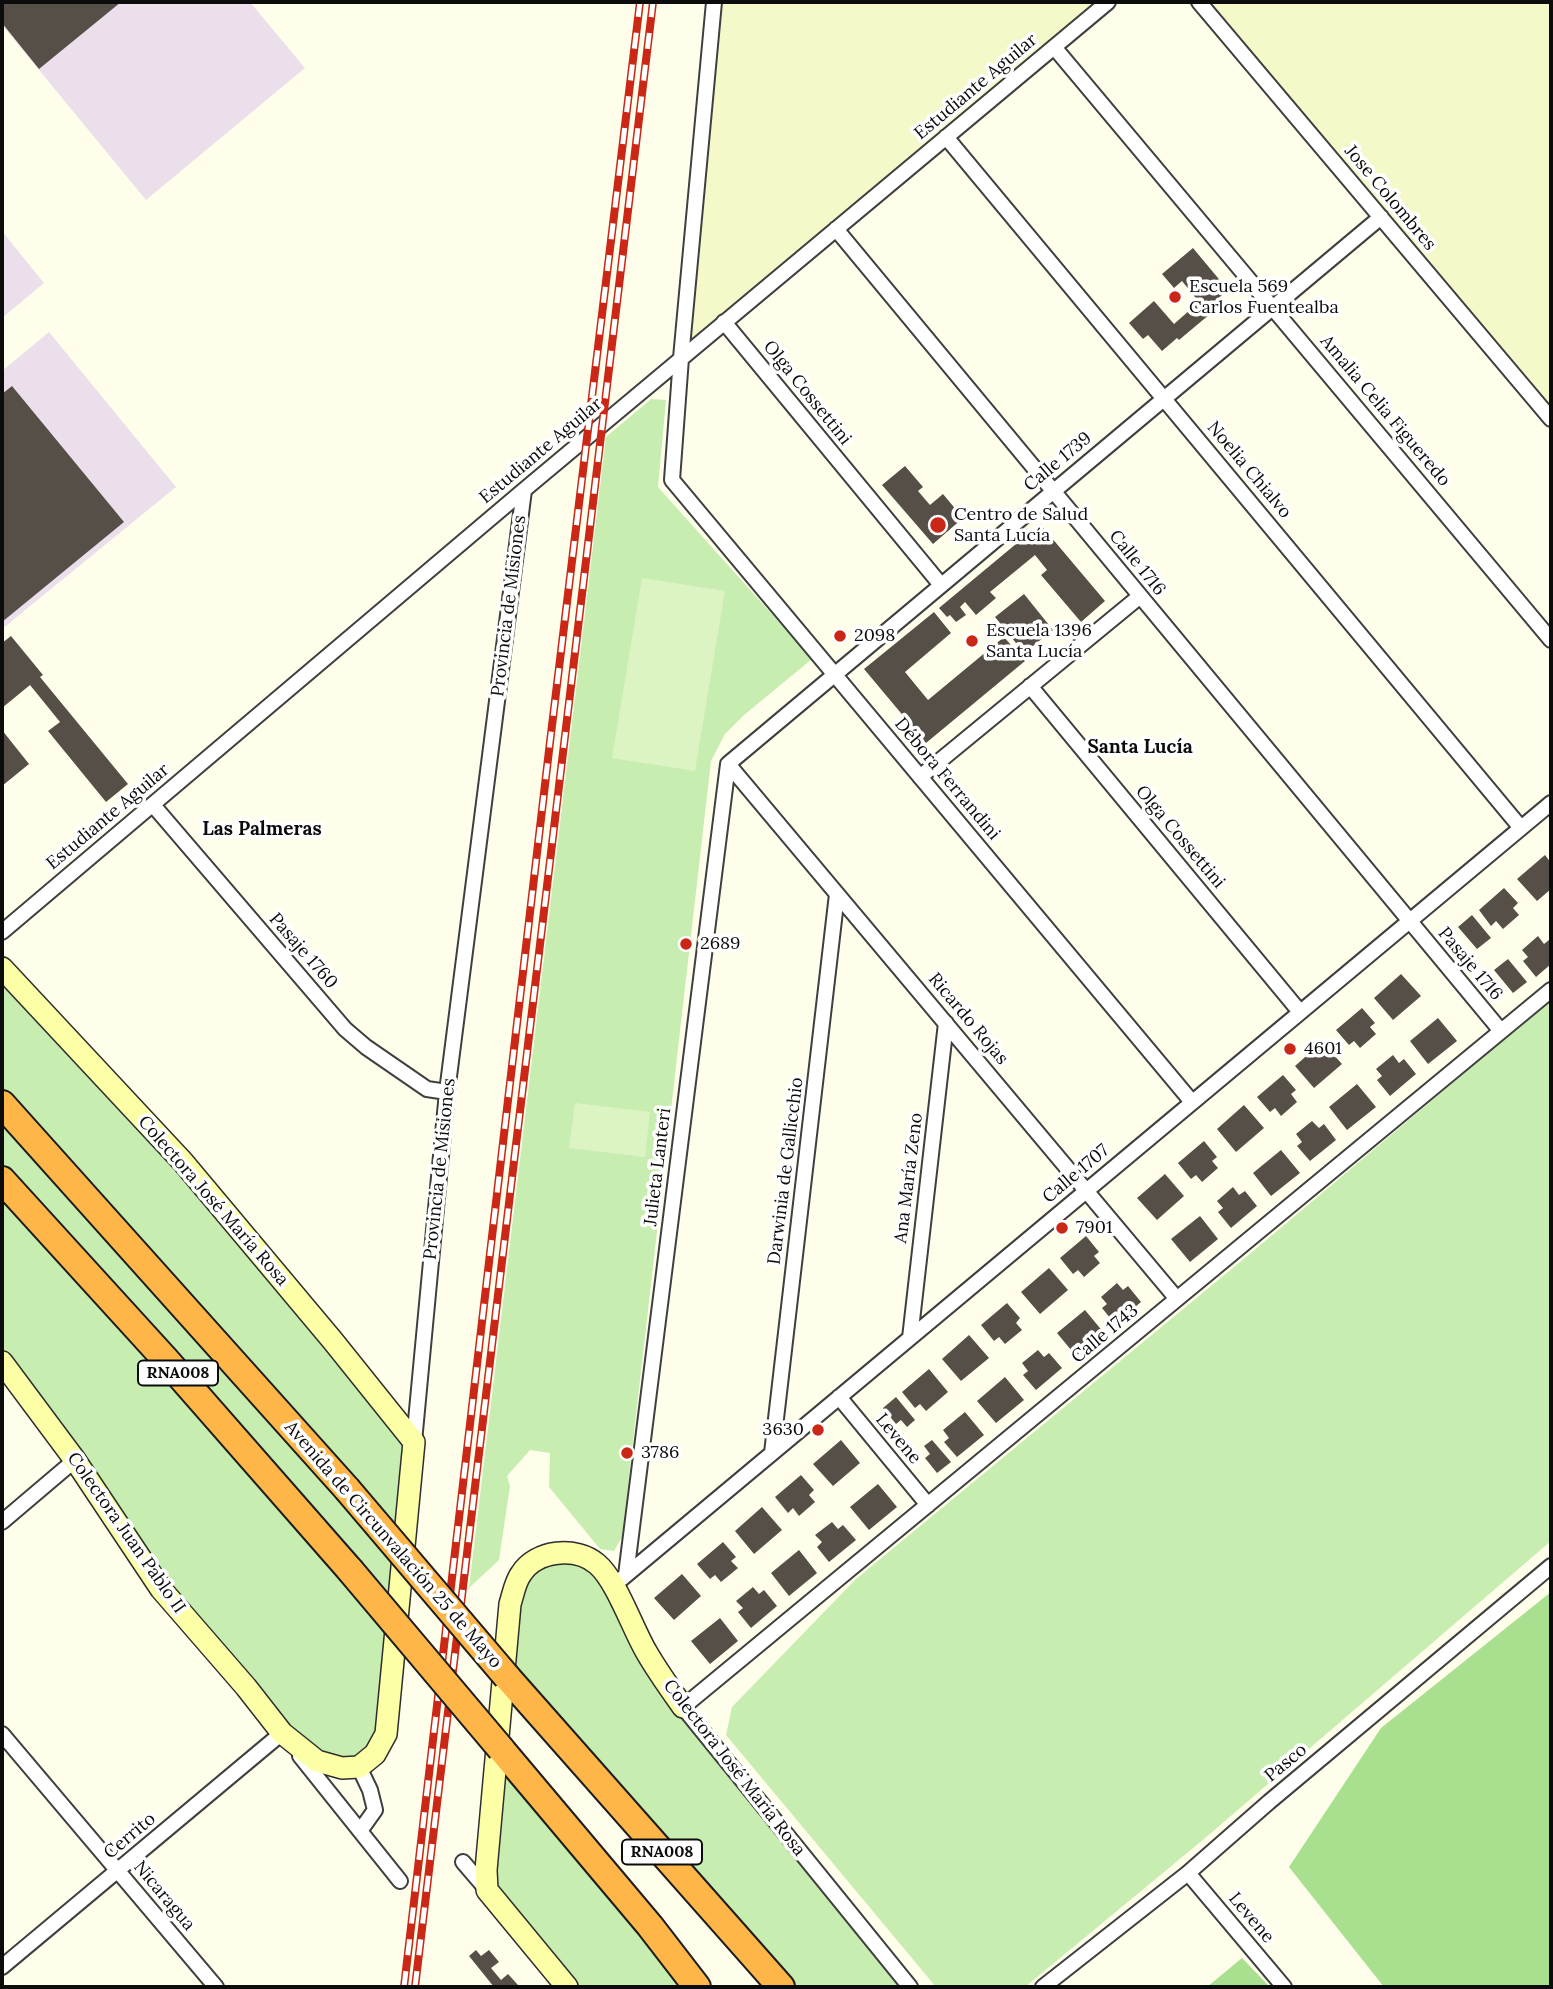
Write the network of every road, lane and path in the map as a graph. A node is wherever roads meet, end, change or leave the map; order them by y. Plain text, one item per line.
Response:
1 (714, 2) edge
2 (1108, 2) edge
3 (1199, 2) edge
4 (1054, 47) junction
5 (946, 137) junction
6 (1381, 217) junction
7 (836, 229) junction
8 (1273, 308) junction
9 (724, 322) junction
10 (681, 358) junction
11 (1164, 398) junction
12 (1551, 419) edge
13 (524, 490) junction
14 (1053, 491) junction
15 (941, 586) junction
16 (1139, 597) junction
17 (1551, 640) edge
18 (834, 675) junction
19 (1030, 686) junction
20 (728, 764) junction
21 (920, 777) junction
22 (1551, 803) edge
23 (153, 804) junction
24 (1521, 828) junction
25 (837, 894) junction
26 (1410, 921) junction
27 (2, 932) edge
28 (2, 968) edge
29 (1551, 990) edge
30 (1300, 1012) junction
31 (946, 1023) junction
32 (1501, 1031) junction
33 (447, 1092) junction
34 (1192, 1102) junction
35 (2, 1104) edge
36 (2, 1180) edge
37 (1087, 1190) junction
38 (1177, 1299) junction
39 (910, 1338) junction
40 (2, 1362) edge
41 (839, 1397) junction
42 (414, 1442) junction
43 (772, 1453) junction
44 (75, 1460) junction
45 (928, 1505) junction
46 (2, 1522) edge
47 (1551, 1566) edge
48 (620, 1581) junction
49 (682, 1707) junction
50 (282, 1733) junction
51 (2, 1734) edge
52 (7, 1749) edge
53 (359, 1768) junction
54 (360, 1831) junction
55 (463, 1862) dead end
56 (118, 1871) junction
57 (1188, 1873) junction
58 (400, 1881) dead end
59 (492, 1897) junction
60 (2, 1967) edge
61 (216, 1987) edge
62 (567, 1987) edge
63 (697, 1987) edge
64 (781, 1987) edge
65 (910, 1987) edge
66 (1043, 1987) edge
67 (1284, 1987) edge

1 - 10 street
2 - 4 street, Estudiante Aguilar
3 - 6 street, Jose Colombres
4 - 5 street, Estudiante Aguilar
4 - 8 street, Amalia Celia Figueredo
5 - 7 street, Estudiante Aguilar
5 - 11 street, Noelia Chialvo
6 - 8 street, Calle 1739
6 - 12 street, Jose Colombres
7 - 9 street, Estudiante Aguilar
7 - 14 street, Calle 1716
8 - 11 street, Calle 1739
8 - 17 street, Amalia Celia Figueredo
9 - 10 street, Estudiante Aguilar
9 - 15 street, Olga Cossettini
10 - 13 street, Estudiante Aguilar
10 - 18 street, Débora Ferrandini
11 - 14 street, Calle 1739
11 - 24 street, Noelia Chialvo
13 - 23 street, Estudiante Aguilar
13 - 33 street, Provincia de Misiones
14 - 15 street, Calle 1739
14 - 16 street, Calle 1716
15 - 18 street, Calle 1739
16 - 19 street
16 - 26 street, Calle 1716
18 - 20 street, Calle 1739
18 - 21 street, Débora Ferrandini
19 - 21 street
19 - 30 street, Olga Cossettini
20 - 25 street, Ricardo Rojas
20 - 48 street, Julieta Lanteri
21 - 34 street, Débora Ferrandini
22 - 24 street, Calle 1707
23 - 27 street, Estudiante Aguilar
23 - 33 street, Pasaje 1760
24 - 26 street, Calle 1707
25 - 31 street, Ricardo Rojas
25 - 43 street, Darwinia de Gallicchio
26 - 30 street, Calle 1707
26 - 32 street, Pasaje 1716
28 - 42 main road, Colectora José María Rosa
29 - 32 street, Calle 1743
30 - 34 street, Calle 1707
31 - 37 street, Ricardo Rojas
31 - 39 street, Ana María Zeno
32 - 38 street, Calle 1743
33 - 42 street, Provincia de Misiones
34 - 37 street, Calle 1707
35 - 64 highway, Avenida de Circunvalación 25 de Mayo / RNA008, bridge
36 - 63 highway, RNA008, bridge
37 - 38 street, Ricardo Rojas
37 - 39 street, Calle 1707
38 - 45 street, Calle 1743
39 - 41 street, Calle 1707
40 - 44 main road, Colectora Juan Pablo II
41 - 43 street, Calle 1707
41 - 45 street, Levene
42 - 53 main road, Provincia de Misiones
43 - 48 street, Calle 1707
44 - 46 street
44 - 50 main road, Colectora Juan Pablo II
45 - 49 street, Calle 1743
47 - 57 street, Pasco
48 - 49 main road, Colectora José María Rosa
48 - 59 main road, Colectora José María Rosa
49 - 65 street, Colectora José María Rosa
50 - 53 main road, Colectora Juan Pablo II
50 - 54 street, Colectora Juan Pablo II
50 - 56 street, Cerrito
51 - 52 street, Nicaragua
52 - 56 street, Nicaragua
53 - 54 street
54 - 58 street, Colectora Juan Pablo II
55 - 59 street
56 - 60 street, Cerrito
56 - 61 street, Nicaragua
57 - 66 street, Pasco
57 - 67 street, Levene
59 - 62 main road

